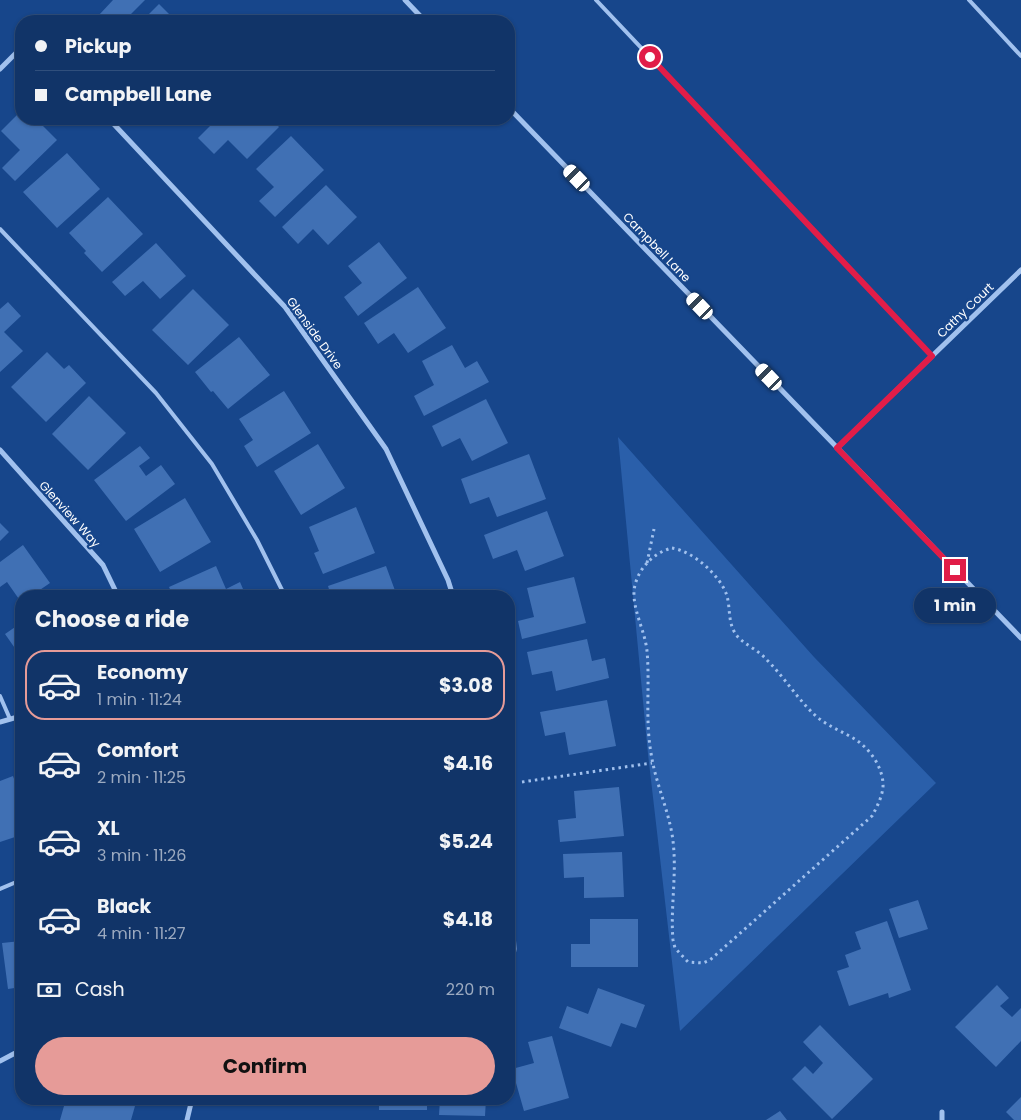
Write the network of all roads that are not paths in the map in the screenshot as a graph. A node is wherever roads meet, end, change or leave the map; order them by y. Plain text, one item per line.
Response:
1 (405, 0) edge
2 (596, 0) edge
3 (969, 0) edge
4 (419, 15) edge
5 (15, 54) edge
6 (1021, 56) edge
7 (0, 69) edge
8 (515, 114) edge
9 (115, 125) edge
10 (0, 229) edge
11 (1021, 270) edge
12 (932, 356) junction
13 (837, 448) junction
14 (0, 450) edge
15 (115, 590) edge
16 (282, 590) edge
17 (451, 590) edge
18 (1021, 638) edge
19 (0, 696) edge
20 (15, 718) edge
21 (10, 719) junction
22 (0, 722) edge
23 (15, 883) edge
24 (0, 889) edge
25 (15, 1053) edge
26 (0, 1061) edge
27 (190, 1105) edge
28 (942, 1112) dead end
29 (186, 1120) edge
30 (942, 1120) edge

1 - 4 street
2 - 12 lane
3 - 6 lane
5 - 7 street
8 - 13 street, Campbell Lane
9 - 17 street, Glenside Drive
10 - 16 lane
11 - 12 street, Cathy Court
12 - 13 street, Cathy Court
13 - 18 street, Campbell Lane
14 - 15 street, Glenview Way
19 - 21 lane
20 - 21 street
21 - 22 street
23 - 24 lane
25 - 26 street
27 - 29 street
28 - 30 street

